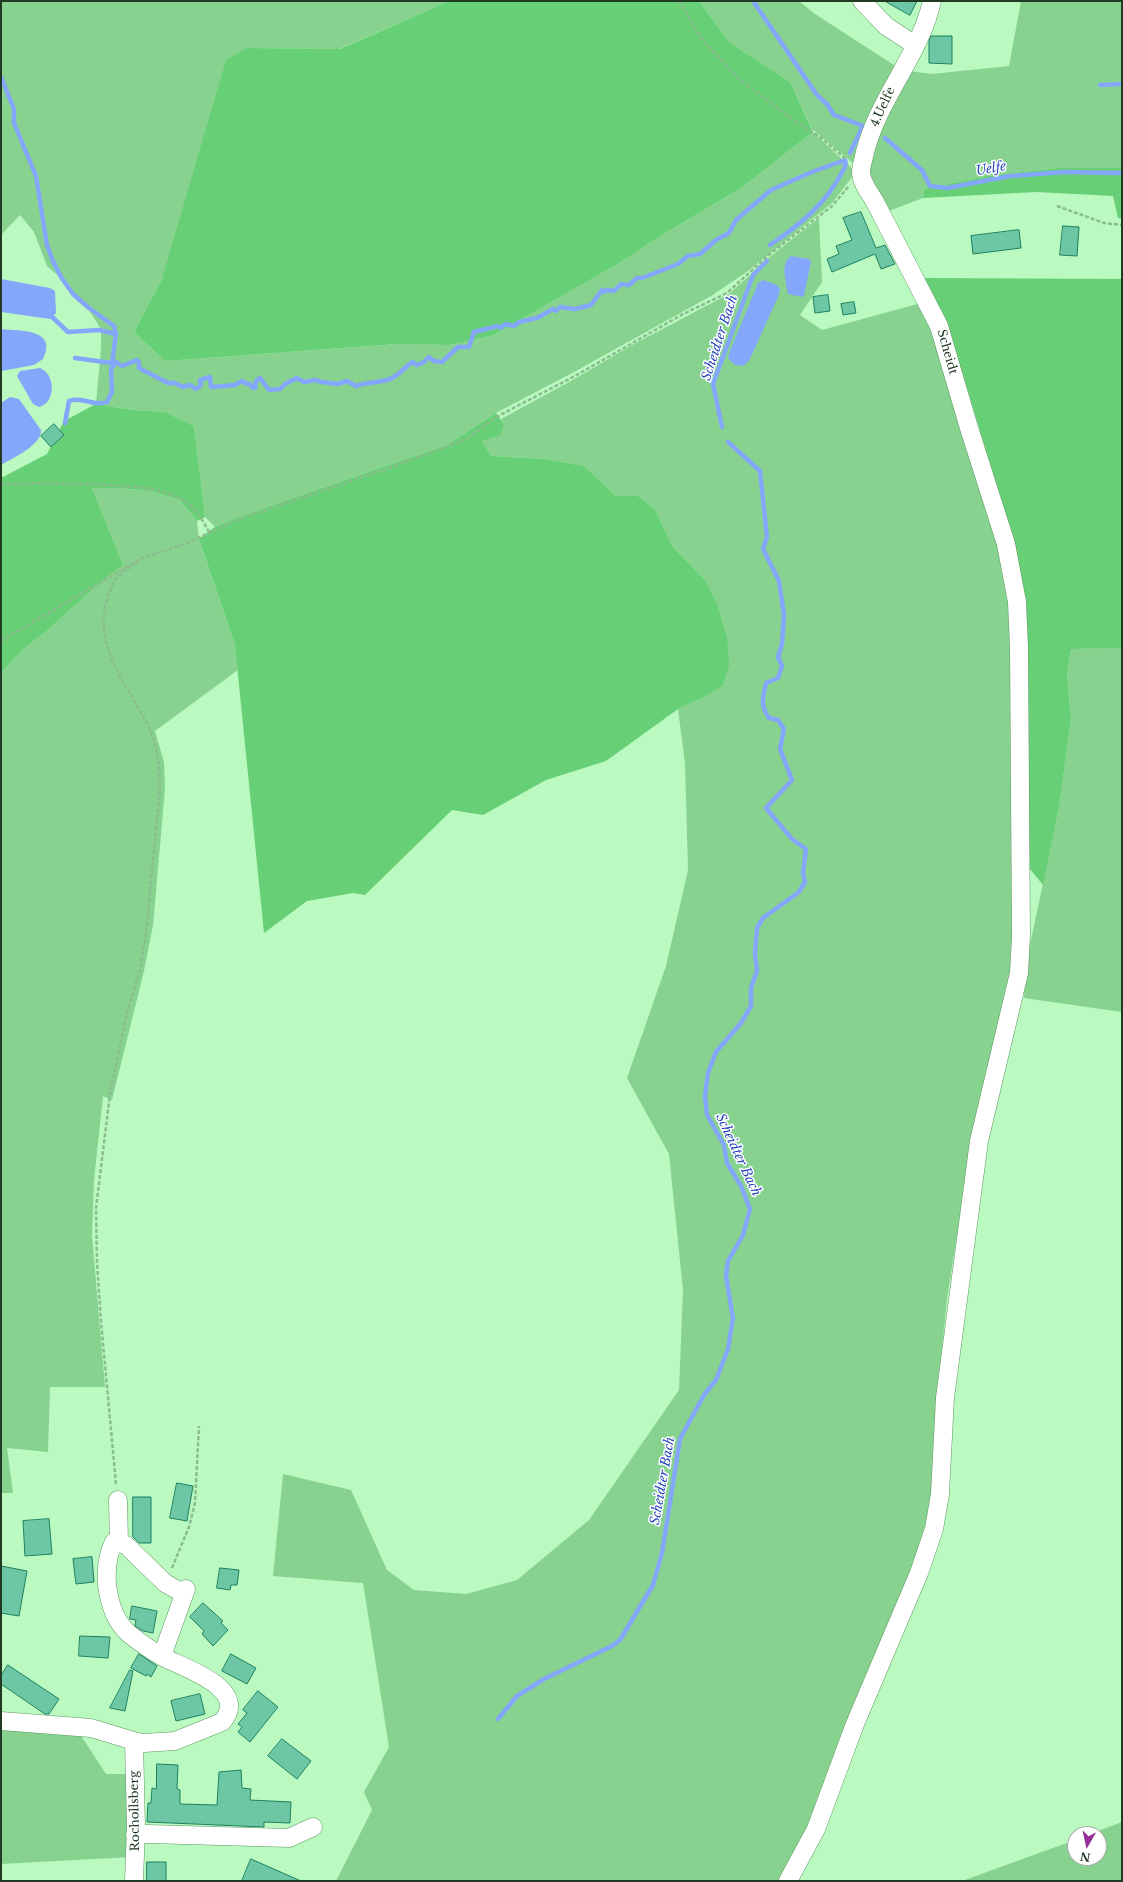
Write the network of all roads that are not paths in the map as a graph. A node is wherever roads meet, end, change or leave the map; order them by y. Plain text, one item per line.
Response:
1 (862, 1) edge
2 (932, 1) edge
3 (915, 45) junction
4 (861, 172) joint
5 (118, 1500) road end
6 (119, 1543) junction
7 (162, 1656) junction
8 (1, 1721) edge
9 (134, 1741) junction
10 (313, 1827) dead end
11 (135, 1835) junction
12 (134, 1881) edge
13 (788, 1881) edge

1 - 3 street
2 - 3 street, 4.Uelfe
3 - 4 street, 4.Uelfe
4 - 13 street, Scheidt
5 - 6 street
6 - 7 street
6 - 7 street
7 - 9 street
8 - 9 street
9 - 11 street, Rochollsberg
10 - 11 street
11 - 12 street, Rochollsberg

